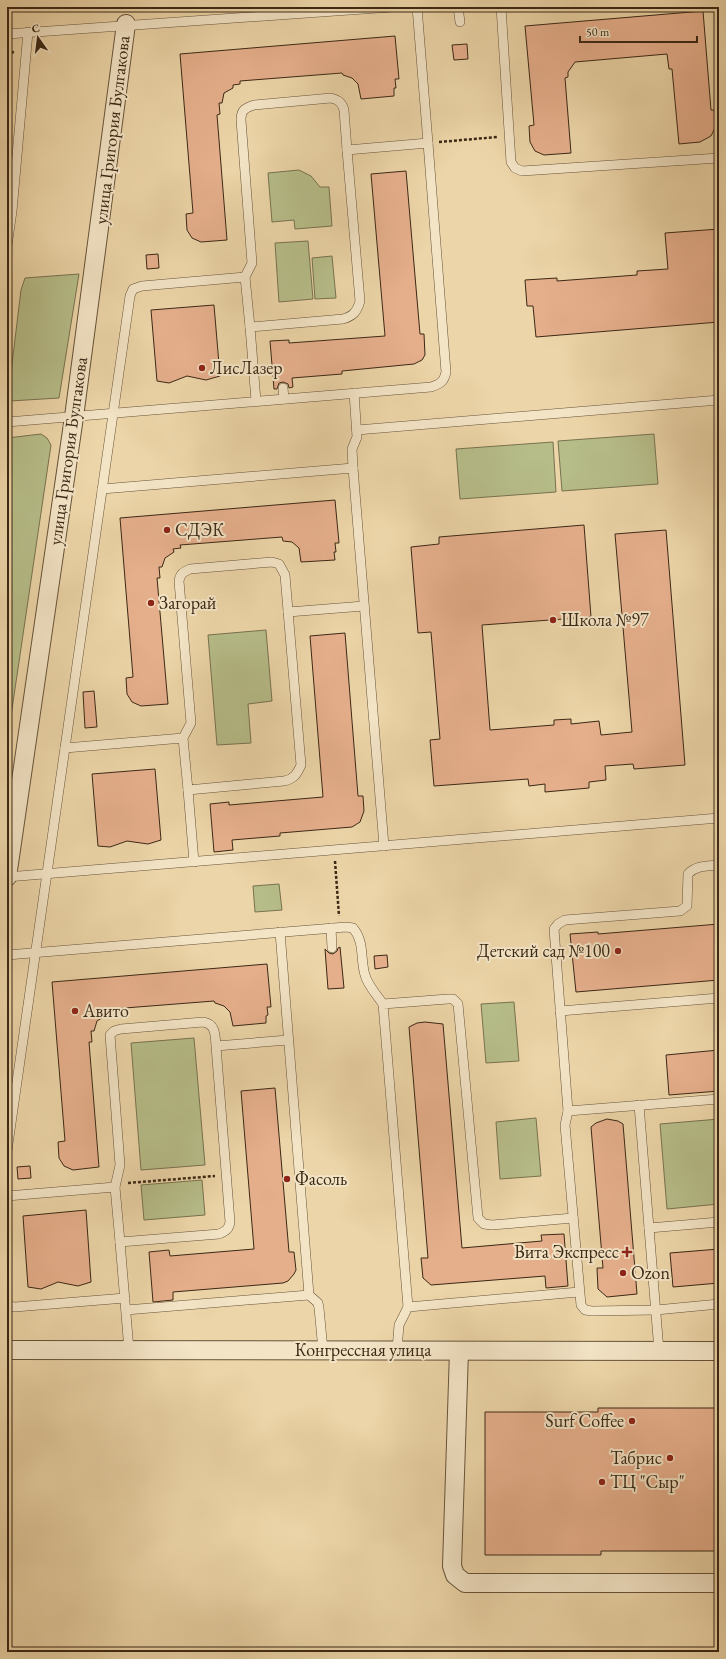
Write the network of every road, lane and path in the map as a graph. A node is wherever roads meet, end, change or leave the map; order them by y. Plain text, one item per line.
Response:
1 (392, 7) edge
2 (417, 7) edge
3 (458, 7) edge
4 (501, 7) edge
5 (460, 22) dead end
6 (126, 24) junction
7 (28, 32) junction
8 (7, 34) edge
9 (510, 136) junction
10 (428, 143) junction
11 (347, 150) junction
12 (719, 158) edge
13 (7, 246) edge
14 (245, 277) junction
15 (250, 327) junction
16 (283, 388) dead end
17 (354, 393) junction
18 (284, 399) junction
19 (719, 400) edge
20 (256, 401) junction
21 (113, 413) junction
22 (74, 417) junction
23 (7, 422) edge
24 (357, 430) junction
25 (353, 468) junction
26 (102, 489) junction
27 (364, 606) junction
28 (288, 612) junction
29 (184, 738) junction
30 (65, 748) junction
31 (188, 790) junction
32 (719, 818) edge
33 (384, 846) junction
34 (334, 850) junction
35 (194, 862) junction
36 (719, 865) edge
37 (47, 874) junction
38 (7, 877) edge
39 (336, 928) junction
40 (280, 932) junction
41 (332, 948) dead end
42 (35, 953) junction
43 (7, 955) edge
44 (719, 998) edge
45 (383, 1004) junction
46 (560, 1012) junction
47 (288, 1040) junction
48 (216, 1046) junction
49 (719, 1099) edge
50 (639, 1105) junction
51 (568, 1111) junction
52 (7, 1151) edge
53 (227, 1175) junction
54 (116, 1186) junction
55 (7, 1196) edge
56 (573, 1218) junction
57 (719, 1222) edge
58 (649, 1228) junction
59 (120, 1242) junction
60 (579, 1292) junction
61 (309, 1295) junction
62 (125, 1298) junction
63 (719, 1304) edge
64 (7, 1306) edge
65 (408, 1307) junction
66 (126, 1310) junction
67 (656, 1310) junction
68 (7, 1350) edge
69 (129, 1350) junction
70 (323, 1350) junction
71 (397, 1350) junction
72 (459, 1351) junction
73 (659, 1351) junction
74 (719, 1351) edge
75 (719, 1583) edge

1 - 6 lane
2 - 10 lane
3 - 5 lane
4 - 9 lane
6 - 7 lane
6 - 22 street, улица Григория Булгакова
7 - 8 lane
7 - 13 lane
9 - 10 path
9 - 12 lane
10 - 11 lane
10 - 17 lane
11 - 14 lane
11 - 15 lane
14 - 15 lane
14 - 21 lane
15 - 20 lane
16 - 18 lane
17 - 18 lane
17 - 24 lane
18 - 20 lane
19 - 24 lane
20 - 21 lane
21 - 22 lane
21 - 26 lane
22 - 23 lane
22 - 38 street, улица Григория Булгакова
24 - 25 lane
25 - 26 lane
25 - 27 lane
26 - 30 lane
27 - 28 lane
27 - 33 lane
28 - 29 lane
28 - 31 lane
29 - 30 lane
29 - 31 lane
30 - 37 lane
31 - 35 lane
32 - 33 lane
33 - 34 lane
34 - 35 lane
34 - 39 path
35 - 37 lane
36 - 46 lane
37 - 38 lane
37 - 42 lane
39 - 40 lane
39 - 41 lane
39 - 45 lane
40 - 42 lane
40 - 47 lane
42 - 43 lane
42 - 52 lane
44 - 46 lane
45 - 56 lane
45 - 65 lane
46 - 51 lane
47 - 48 lane
47 - 61 lane
48 - 53 lane
48 - 54 lane
49 - 50 lane
50 - 51 lane
50 - 58 lane
51 - 56 lane
53 - 54 path
53 - 59 lane
54 - 55 lane
54 - 59 lane
56 - 60 lane
57 - 58 lane
58 - 67 lane
59 - 62 lane
60 - 65 lane
60 - 67 lane
61 - 66 lane
61 - 70 lane
62 - 64 lane
62 - 66 lane
63 - 67 lane
65 - 71 lane
66 - 69 lane
67 - 73 lane
68 - 69 street, Конгрессная улица
69 - 70 street, Конгрессная улица
70 - 71 street, Конгрессная улица
71 - 72 street, Конгрессная улица
72 - 73 street, Конгрессная улица
72 - 75 street
73 - 74 street, Конгрессная улица

